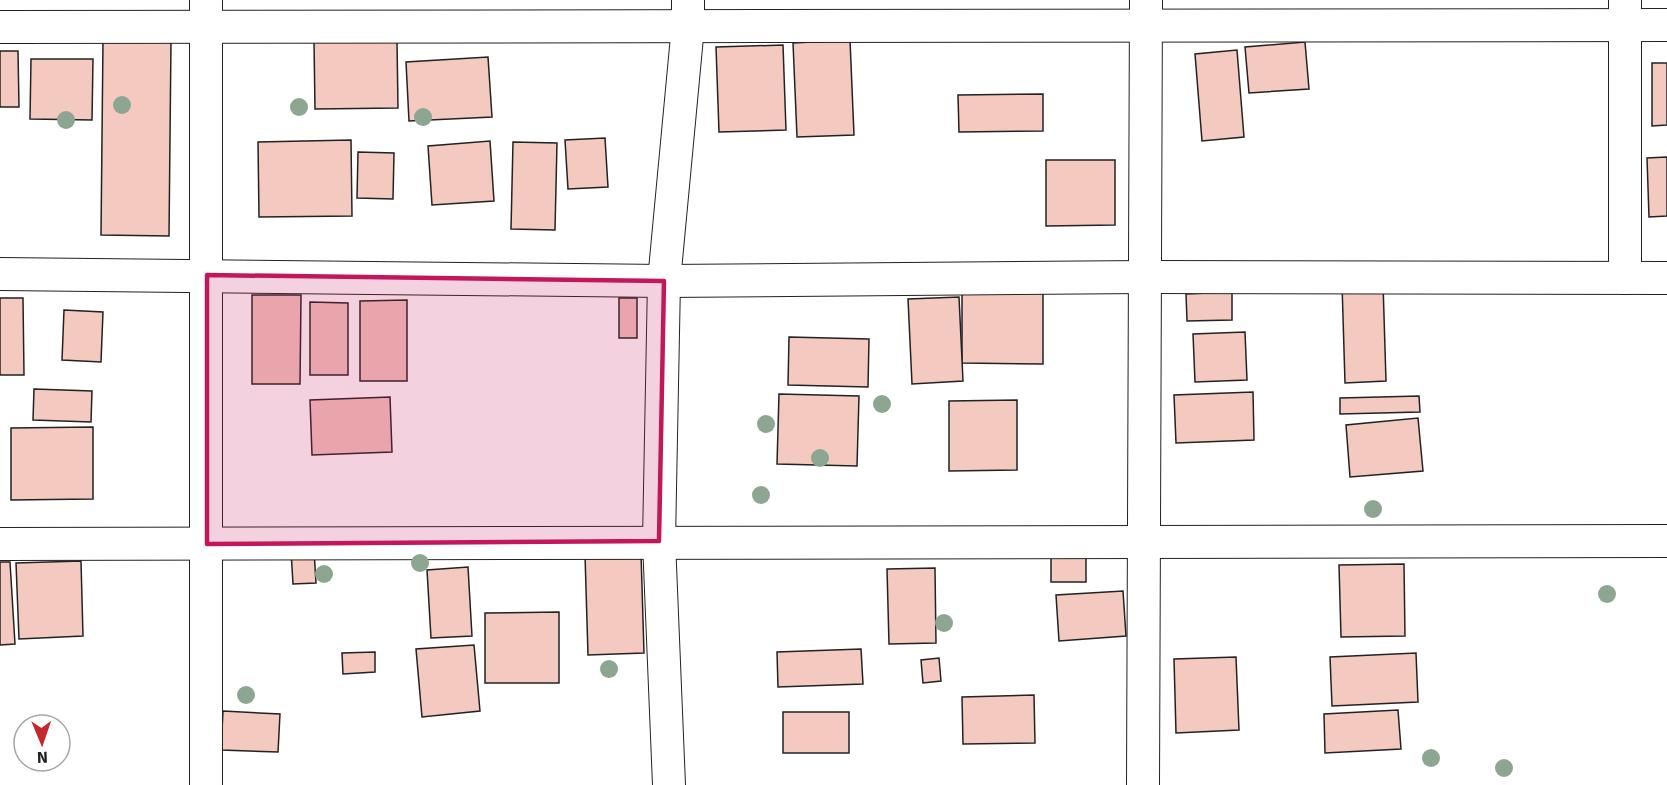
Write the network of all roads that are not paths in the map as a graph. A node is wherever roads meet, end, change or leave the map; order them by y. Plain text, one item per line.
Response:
1 (1625, 12) edge
2 (207, 13) edge
3 (688, 13) edge
4 (1146, 13) edge
5 (1667, 25) edge
6 (0, 27) edge
7 (0, 274) edge
8 (207, 275) junction
9 (1145, 277) junction
10 (1625, 278) junction
11 (1667, 278) edge
12 (664, 281) junction
13 (1667, 541) edge
14 (659, 542) junction
15 (1144, 542) junction
16 (0, 544) edge
17 (207, 544) junction
18 (206, 785) edge
19 (669, 785) edge
20 (1143, 785) edge

1 - 4 street
1 - 5 street
1 - 10 street
2 - 3 street
2 - 6 street
2 - 8 street
3 - 4 street
3 - 12 street
4 - 9 street
7 - 8 street
8 - 12 street
8 - 17 street
9 - 10 street
9 - 12 street
9 - 15 street
10 - 11 street
12 - 14 street
13 - 15 street
14 - 15 street
14 - 17 street
14 - 19 street
15 - 20 street
16 - 17 street
17 - 18 street

